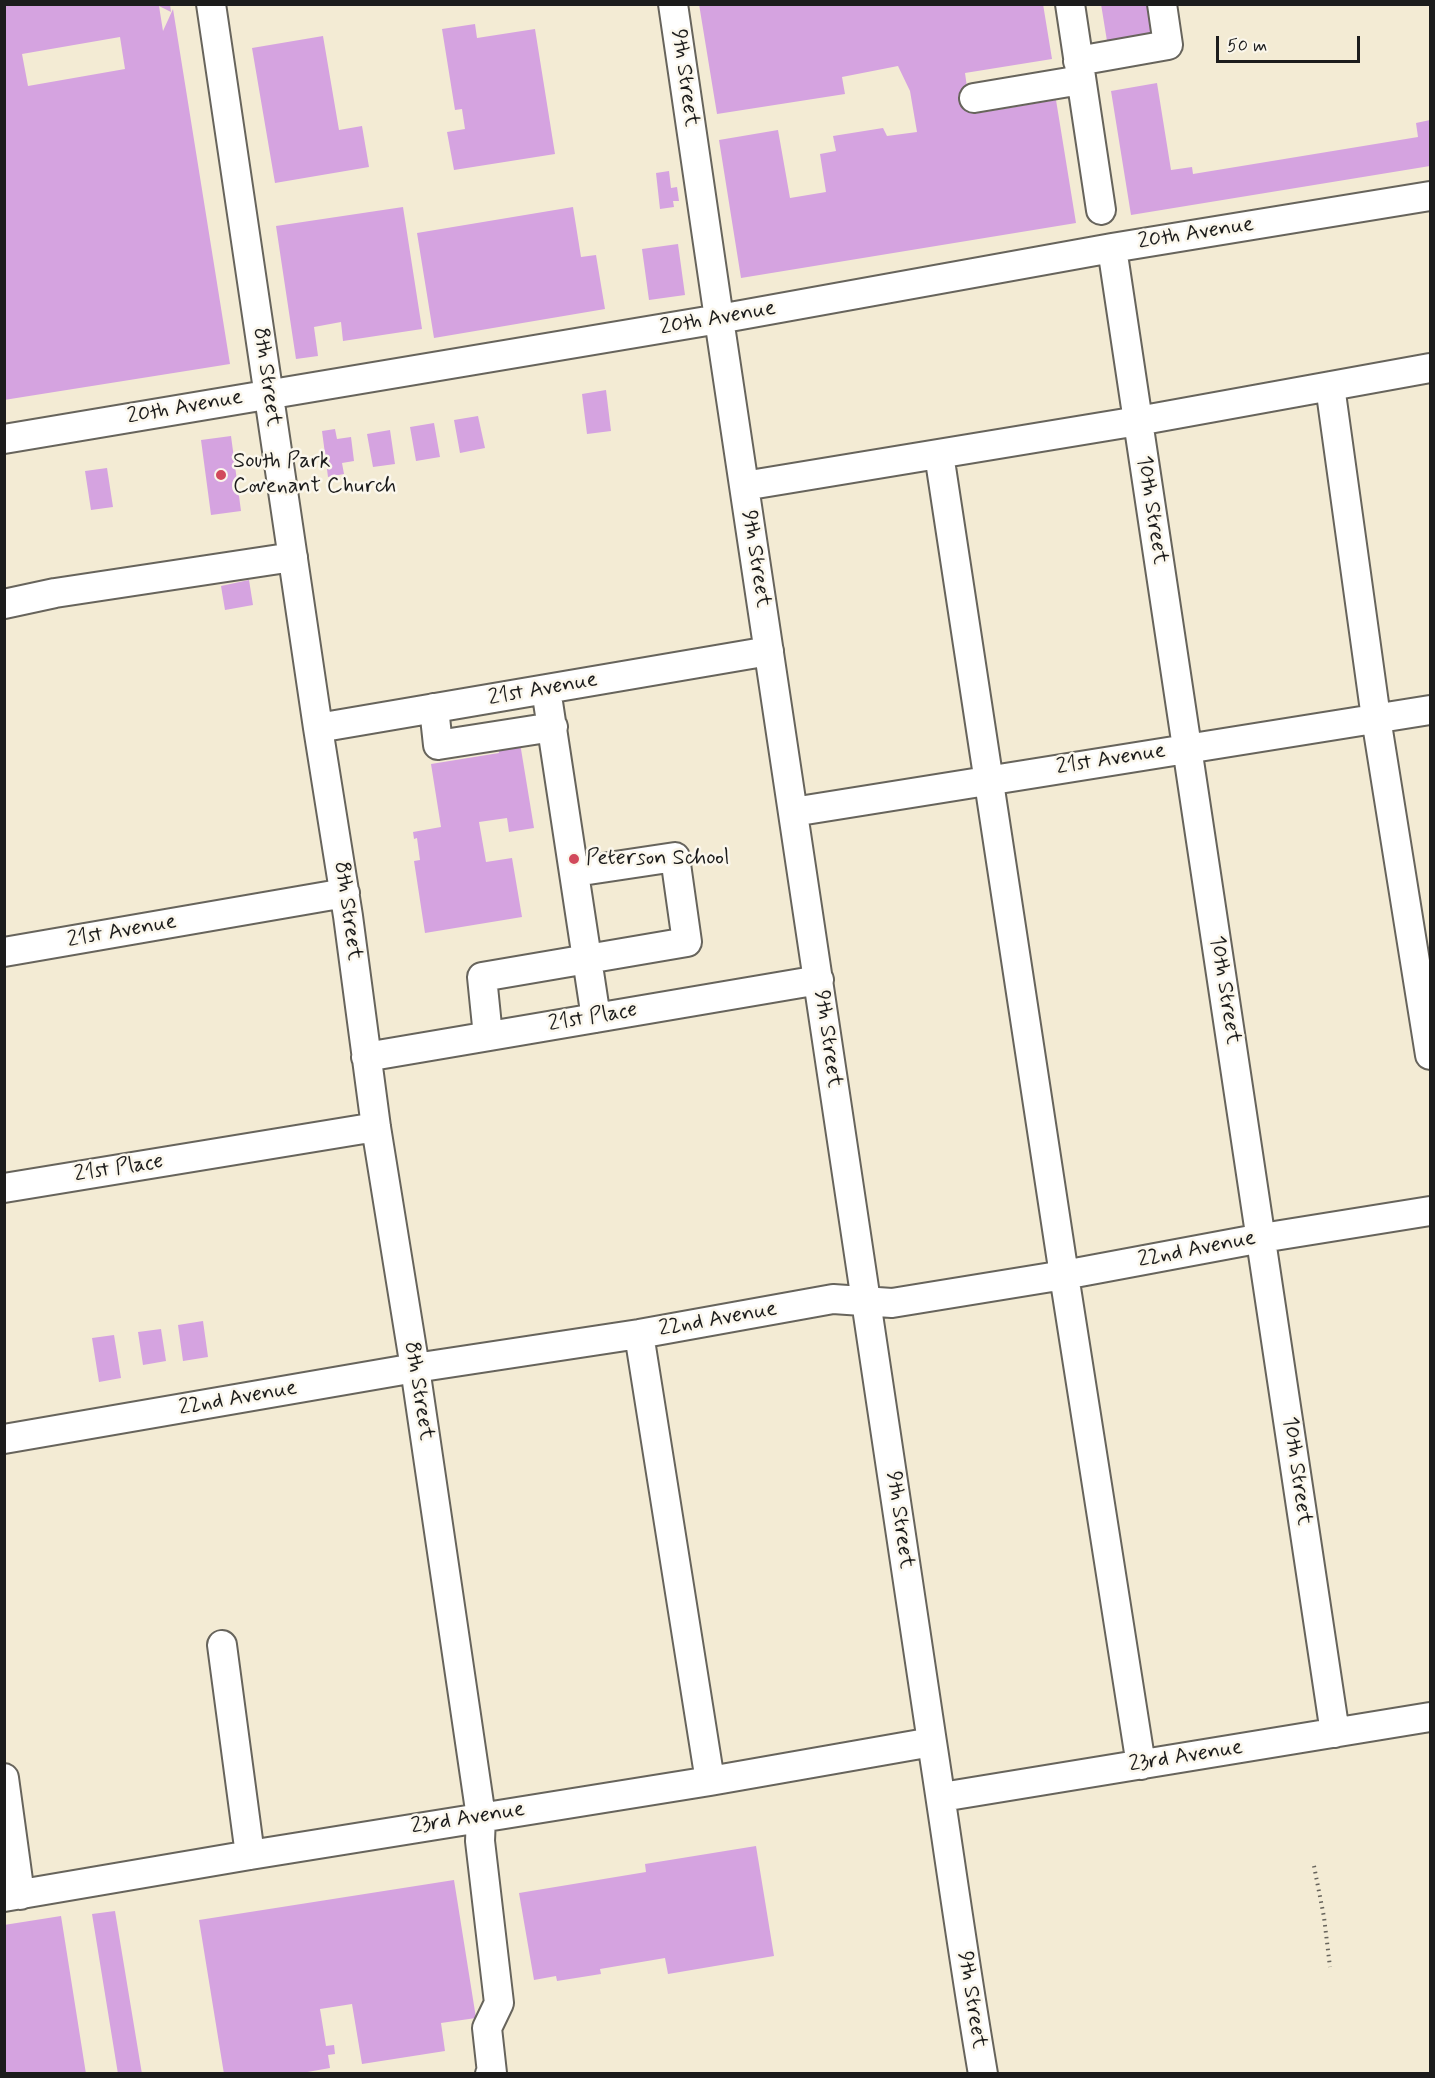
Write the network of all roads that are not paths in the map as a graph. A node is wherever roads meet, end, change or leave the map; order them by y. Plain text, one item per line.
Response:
1 (211, 4) edge
2 (674, 4) edge
3 (1070, 4) edge
4 (1162, 4) edge
5 (1080, 71) junction
6 (974, 98) dead end
7 (1431, 196) edge
8 (1101, 210) dead end
9 (1112, 248) junction
10 (719, 319) junction
11 (1431, 368) edge
12 (1330, 386) junction
13 (268, 394) junction
14 (1138, 421) junction
15 (4, 439) edge
16 (939, 454) junction
17 (744, 486) junction
18 (293, 557) junction
19 (4, 603) edge
20 (769, 651) junction
21 (546, 689) junction
22 (434, 708) junction
23 (1431, 710) edge
24 (1376, 718) junction
25 (553, 727) junction
26 (318, 728) junction
27 (1187, 748) junction
28 (989, 780) junction
29 (793, 812) junction
30 (575, 872) junction
31 (345, 894) junction
32 (4, 952) edge
33 (588, 959) junction
34 (819, 980) junction
35 (596, 1017) junction
36 (488, 1036) junction
37 (1431, 1055) edge
38 (366, 1057) junction
39 (376, 1127) junction
40 (4, 1188) edge
41 (1431, 1211) edge
42 (1262, 1238) junction
43 (1064, 1275) junction
44 (866, 1300) junction
45 (639, 1334) junction
46 (415, 1368) junction
47 (4, 1439) edge
48 (222, 1645) dead end
49 (1431, 1717) edge
50 (1335, 1733) junction
51 (932, 1742) junction
52 (1141, 1764) junction
53 (4, 1778) edge
54 (710, 1781) junction
55 (942, 1797) junction
56 (481, 1817) junction
57 (250, 1855) junction
58 (12, 1896) edge
59 (490, 2073) edge
60 (983, 2073) edge

1 - 13 street, 8th Street
2 - 10 street, 9th Street
3 - 5 street
4 - 5 street
5 - 6 street
5 - 8 street
7 - 9 street, 20th Avenue
9 - 10 street, 20th Avenue
9 - 14 street, 10th Street
10 - 13 street, 20th Avenue
10 - 17 street, 9th Street
11 - 12 street
12 - 14 street
12 - 24 street
13 - 15 street, 20th Avenue
13 - 18 street, 8th Street
14 - 16 street
14 - 27 street, 10th Street
16 - 17 street
16 - 28 street
17 - 20 street, 9th Street
18 - 19 street
18 - 26 street, 8th Street
20 - 21 street, 21st Avenue
20 - 29 street, 9th Street
21 - 22 street, 21st Avenue
21 - 25 street
22 - 25 street
22 - 26 street, 21st Avenue
23 - 24 street, 21st Avenue
24 - 27 street, 21st Avenue
24 - 37 street
25 - 30 street
26 - 31 street, 8th Street
27 - 28 street, 21st Avenue
27 - 42 street, 10th Street
28 - 29 street, 21st Avenue
28 - 43 street
29 - 34 street, 9th Street
30 - 33 street
30 - 33 street
31 - 32 street, 21st Avenue
31 - 38 street, 8th Street
33 - 35 street
33 - 36 street
34 - 35 street, 21st Place
34 - 44 street, 9th Street
35 - 36 street, 21st Place
36 - 38 street, 21st Place
38 - 39 street, 8th Street
39 - 40 street, 21st Place
39 - 46 street, 8th Street
41 - 42 street, 22nd Avenue
42 - 43 street, 22nd Avenue
42 - 50 street, 10th Street
43 - 44 street, 22nd Avenue
43 - 52 street
44 - 45 street, 22nd Avenue
44 - 51 street, 9th Street
45 - 46 street, 22nd Avenue
45 - 54 street
46 - 47 street, 22nd Avenue
46 - 56 street, 8th Street
48 - 57 street
49 - 50 street, 23rd Avenue
50 - 52 street, 23rd Avenue
51 - 54 street, 23rd Avenue
51 - 55 street, 9th Street
52 - 55 street, 23rd Avenue
53 - 58 street
54 - 56 street, 23rd Avenue
55 - 60 street, 9th Street
56 - 57 street, 23rd Avenue
56 - 59 street, 8th Street
57 - 58 street, 23rd Avenue

